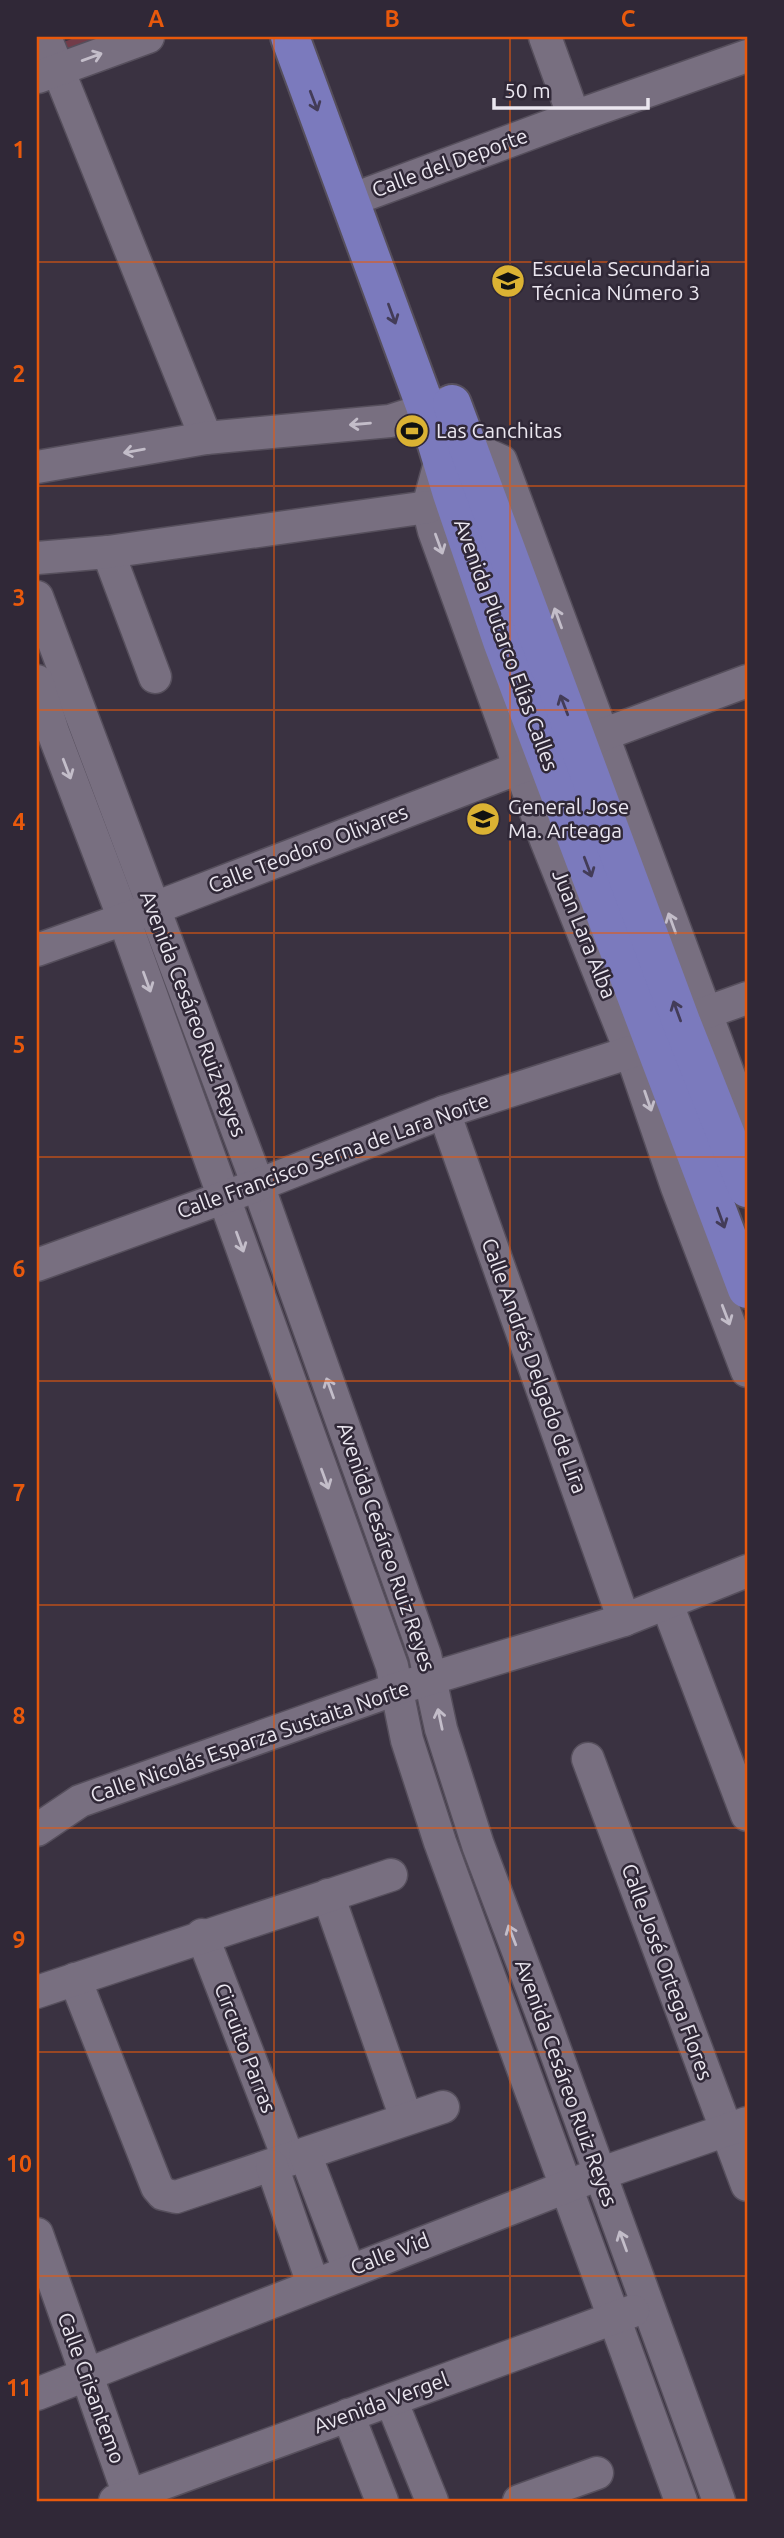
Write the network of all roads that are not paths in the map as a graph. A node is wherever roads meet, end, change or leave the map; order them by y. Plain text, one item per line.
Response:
1 (43, 37) edge
2 (148, 37) edge
3 (290, 37) edge
4 (319, 37) edge
5 (545, 37) edge
6 (37, 39) edge
7 (747, 56) edge
8 (47, 74) edge
9 (574, 117) junction
10 (363, 195) junction
11 (439, 406) junction
12 (206, 438) junction
13 (454, 450) junction
14 (37, 467) edge
15 (428, 507) junction
16 (108, 552) junction
17 (37, 558) edge
18 (37, 597) edge
19 (155, 677) dead end
20 (37, 681) edge
21 (747, 681) edge
22 (45, 734) edge
23 (562, 752) junction
24 (138, 914) junction
25 (37, 950) edge
26 (747, 998) edge
27 (705, 1013) junction
28 (631, 1052) junction
29 (444, 1112) junction
30 (726, 1165) edge
31 (258, 1185) junction
32 (224, 1197) junction
33 (37, 1265) edge
34 (747, 1289) edge
35 (747, 1371) edge
36 (747, 1571) edge
37 (667, 1604) junction
38 (624, 1620) junction
39 (432, 1679) junction
40 (396, 1689) junction
41 (588, 1759) dead end
42 (747, 1815) edge
43 (37, 1830) edge
44 (391, 1875) dead end
45 (328, 1895) junction
46 (202, 1935) junction
47 (75, 1979) junction
48 (37, 1992) edge
49 (443, 2107) dead end
50 (406, 2119) junction
51 (737, 2127) edge
52 (289, 2160) junction
53 (599, 2174) junction
54 (747, 2185) edge
55 (567, 2187) junction
56 (37, 2234) edge
57 (349, 2270) junction
58 (313, 2284) junction
59 (647, 2305) junction
60 (614, 2318) junction
61 (85, 2375) junction
62 (37, 2394) edge
63 (391, 2400) junction
64 (348, 2416) junction
65 (597, 2473) dead end
66 (552, 2496) edge
67 (125, 2499) edge
68 (382, 2501) edge
69 (432, 2501) edge
70 (519, 2501) edge
71 (681, 2501) edge
72 (719, 2501) edge

1 - 6 street
1 - 8 street
8 -> 2 street
3 -> 10 main road, Avenida Plutarco Elías Calles
4 - 10 main road, Avenida Plutarco Elías Calles
5 - 9 street
7 - 9 street, Calle del Deporte
8 - 12 street
9 - 10 street, Calle del Deporte
10 - 11 main road, Avenida Plutarco Elías Calles
11 -> 12 street
11 - 13 main road, Avenida Plutarco Elías Calles
12 -> 14 street
13 - 15 street
13 - 23 main road, Avenida Plutarco Elías Calles
23 -> 13 street
15 - 16 street
15 -> 23 street, Juan Lara Alba
16 - 17 street
16 - 19 street
18 - 24 street, Avenida Cesáreo Ruiz Reyes
20 - 22 street, Avenida Cesáreo Ruiz Reyes
21 - 23 street, Calle Teodoro Olivares
22 -> 24 street, Avenida Cesáreo Ruiz Reyes
23 - 24 street, Calle Teodoro Olivares
27 -> 23 street
23 - 28 street, Juan Lara Alba
23 - 30 main road, Avenida Plutarco Elías Calles
24 - 25 street, Calle Teodoro Olivares
24 - 31 street, Avenida Cesáreo Ruiz Reyes
24 -> 32 street, Avenida Cesáreo Ruiz Reyes
26 - 27 street
27 - 30 street
28 - 29 street, Calle Francisco Serna de Lara Norte
28 -> 30 street, Juan Lara Alba
29 - 31 street, Calle Francisco Serna de Lara Norte
29 - 38 street, Calle Andrés Delgado de Lira
30 -> 34 main road, Avenida Plutarco Elías Calles
30 -> 35 street, Juan Lara Alba
31 - 32 street, Calle Francisco Serna de Lara Norte
39 -> 31 street, Avenida Cesáreo Ruiz Reyes
32 - 33 street, Calle Francisco Serna de Lara Norte
32 -> 40 street, Avenida Cesáreo Ruiz Reyes
36 - 37 street, Calle Nicolás Esparza Sustaita Norte
37 - 38 street, Calle Nicolás Esparza Sustaita Norte
37 - 42 street
38 - 39 street, Calle Nicolás Esparza Sustaita Norte
39 - 40 street, Calle Nicolás Esparza Sustaita Norte
53 -> 39 street, Avenida Cesáreo Ruiz Reyes
40 - 43 street, Calle Nicolás Esparza Sustaita Norte
40 - 55 street, Avenida Cesáreo Ruiz Reyes
41 - 51 street, Calle José Ortega Flores
44 - 45 street
45 - 46 street
45 - 50 street
46 - 47 street
46 - 52 street, Circuito Parras
47 - 48 street
47 - 52 street
49 - 50 street
50 - 52 street
51 - 53 street, Calle Vid
51 - 54 street, Calle José Ortega Flores
52 - 57 street, Circuito Parras
52 - 58 street, Circuito Parras
53 - 55 street, Calle Vid
59 -> 53 street, Avenida Cesáreo Ruiz Reyes
55 - 57 street, Calle Vid
55 - 60 street, Avenida Cesáreo Ruiz Reyes
56 - 61 street, Calle Crisantemo
57 - 58 street, Calle Vid
58 - 61 street, Calle Vid
59 - 60 street, Avenida Vergel
59 - 72 street, Avenida Cesáreo Ruiz Reyes
60 - 63 street, Avenida Vergel
60 - 71 street, Avenida Cesáreo Ruiz Reyes
61 - 62 street, Calle Vid
61 - 67 street, Calle Crisantemo
63 - 64 street, Avenida Vergel
63 - 69 street
64 - 67 street, Avenida Vergel
64 - 68 street
65 - 66 street
66 - 70 street

